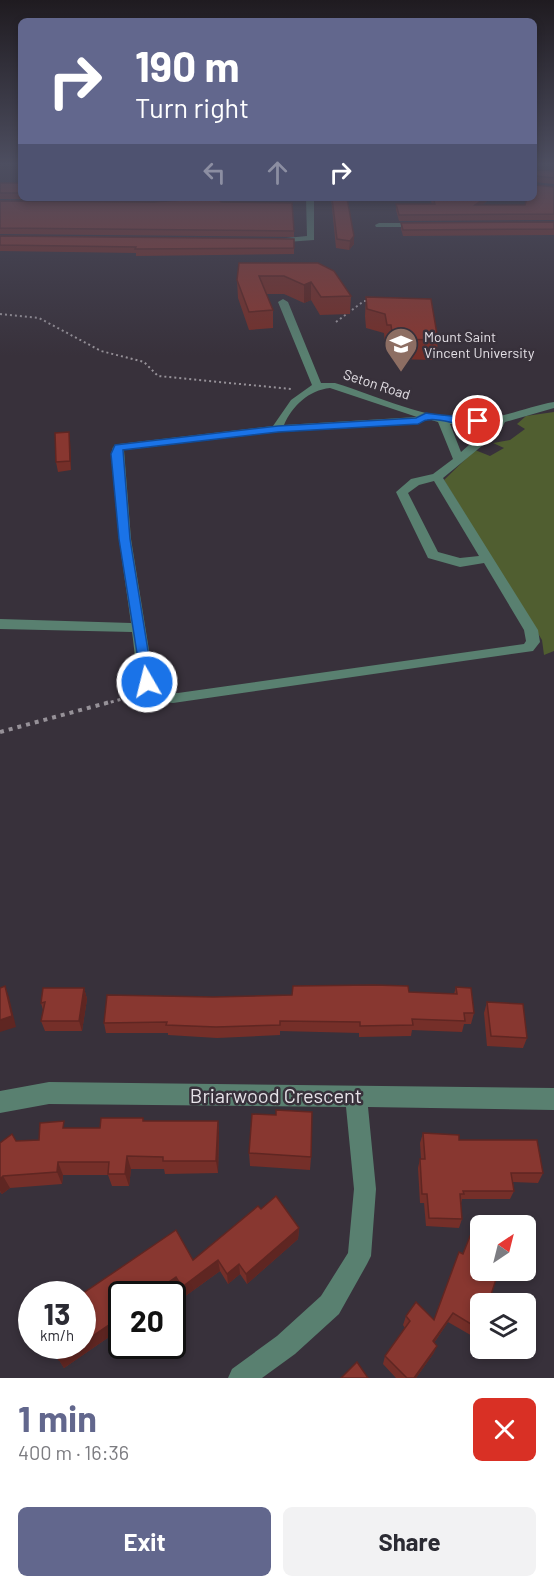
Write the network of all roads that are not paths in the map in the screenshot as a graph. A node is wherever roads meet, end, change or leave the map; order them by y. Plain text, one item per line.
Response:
1 (311, 227) edge
2 (266, 241) edge
3 (283, 302) dead end
4 (317, 385) junction
5 (554, 405) edge
6 (426, 416) junction
7 (443, 420) junction
8 (500, 421) junction
9 (278, 429) junction
10 (459, 460) junction
11 (437, 477) junction
12 (487, 558) junction
13 (0, 624) edge
14 (140, 628) junction
15 (356, 1095) junction
16 (554, 1099) edge
17 (0, 1102) edge
18 (241, 1378) edge

1 - 2 street
3 - 4 street
4 - 6 street, Seton Road
4 - 9 street
5 - 8 street, Seton Road
6 - 7 street, Seton Road
6 - 9 street
7 - 8 street, Seton Road
7 - 10 street
8 - 10 street
9 - 14 street
10 - 11 street
11 - 12 street
11 - 12 street
12 - 14 street
13 - 14 street
15 - 16 street, Briarwood Crescent
15 - 17 street, Briarwood Crescent
15 - 18 street

